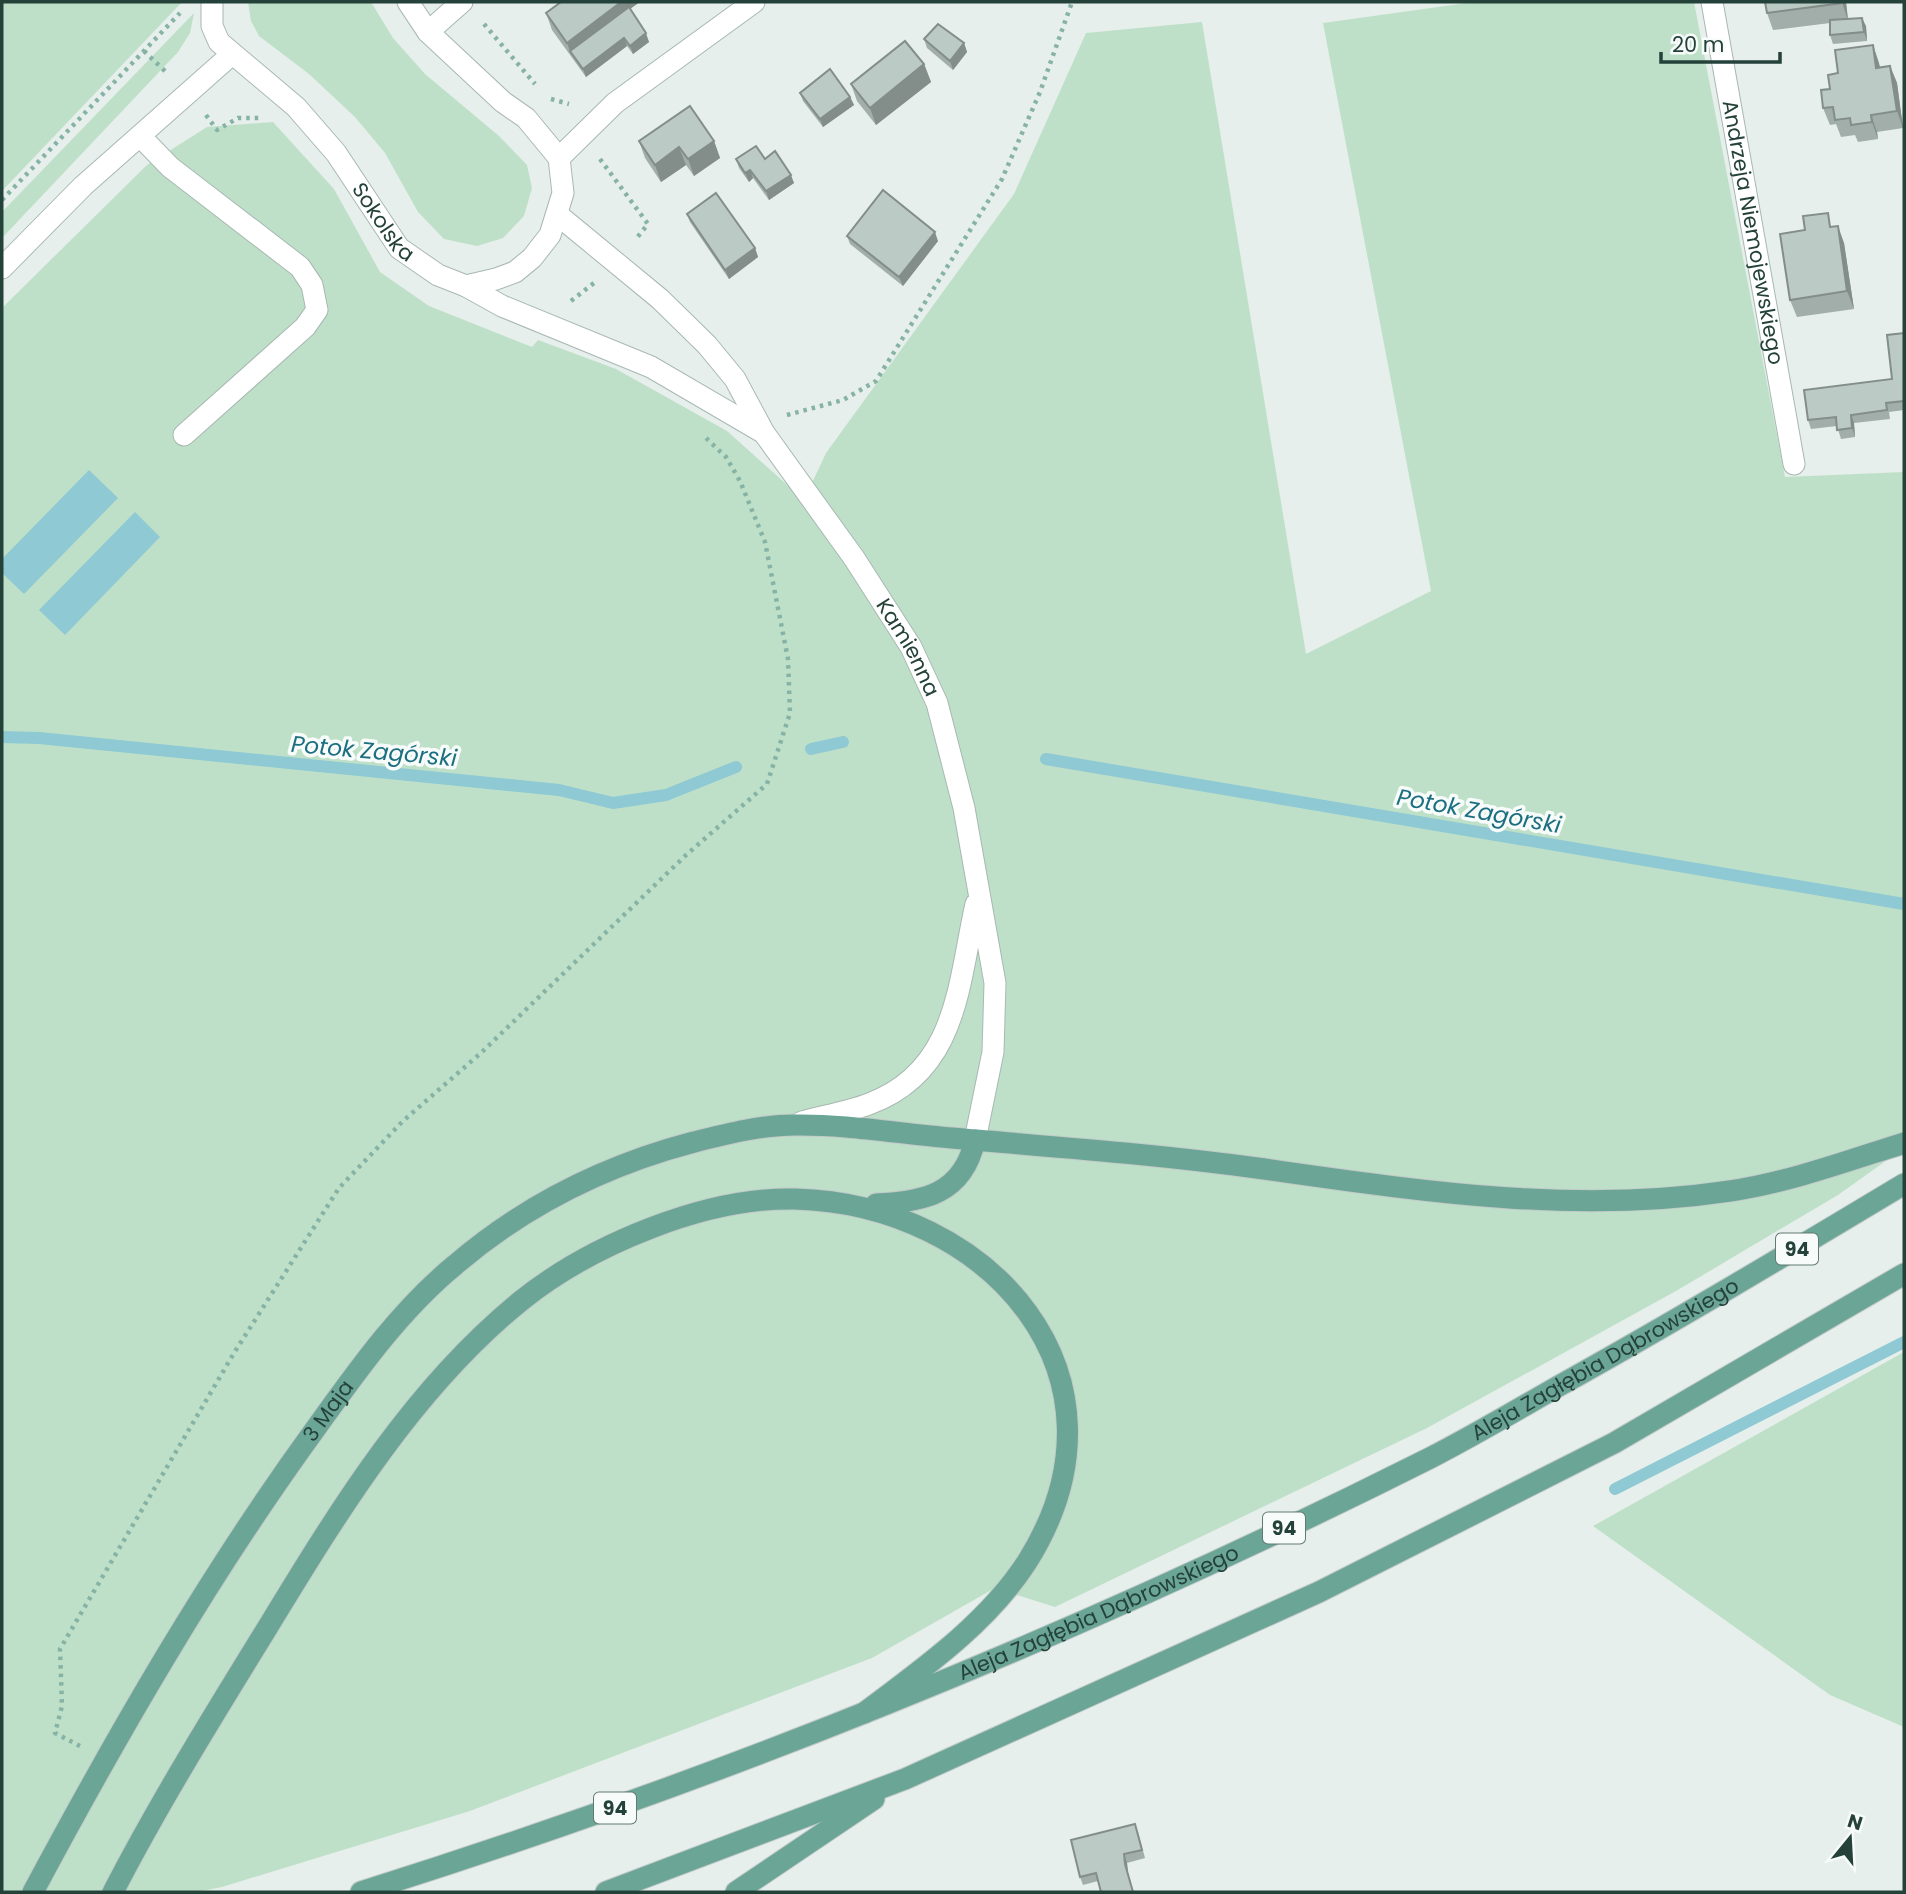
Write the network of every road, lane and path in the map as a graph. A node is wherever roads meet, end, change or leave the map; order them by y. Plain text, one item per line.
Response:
1 (212, 2) edge
2 (408, 2) edge
3 (462, 2) edge
4 (754, 2) edge
5 (1072, 2) edge
6 (1712, 2) edge
7 (187, 7) dead end
8 (428, 32) junction
9 (231, 55) junction
10 (141, 137) junction
11 (559, 158) junction
12 (2, 200) edge
13 (558, 215) junction
14 (2, 268) edge
15 (466, 286) junction
16 (698, 430) dead end
17 (764, 433) junction
18 (184, 435) dead end
19 (1794, 464) dead end
20 (978, 895) junction
21 (794, 1124) junction
22 (975, 1140) junction
23 (1904, 1143) edge
24 (1904, 1184) edge
25 (857, 1205) junction
26 (1904, 1274) edge
27 (864, 1713) junction
28 (80, 1746) dead end
29 (905, 1779) junction
30 (33, 1892) edge
31 (113, 1892) edge
32 (362, 1892) edge
33 (606, 1892) edge
34 (736, 1892) edge

1 - 9 street, Sokolska
2 - 8 street
3 - 8 street
4 - 11 street
5 - 17 path
6 - 19 street, Andrzeja Niemojewskiego
7 - 12 path
8 - 11 street
9 - 10 street
9 - 15 street, Sokolska
10 - 14 street
10 - 18 street
11 - 13 street
13 - 15 street
13 - 17 street, Kamienna
15 - 17 street, Kamienna
16 - 28 path
17 - 20 street, Kamienna
20 - 21 street, Kamienna
20 - 22 street, Kamienna
21 - 22 main road, 3 Maja
21 - 30 main road, 3 Maja
22 - 23 main road, 3 Maja
22 - 25 main road
24 - 27 main road, Aleja Zagłębia Dąbrowskiego / 94
25 - 27 main road
25 - 31 main road
26 - 29 main road
27 - 32 main road, Aleja Zagłębia Dąbrowskiego / 94
29 - 33 main road
29 - 34 main road

